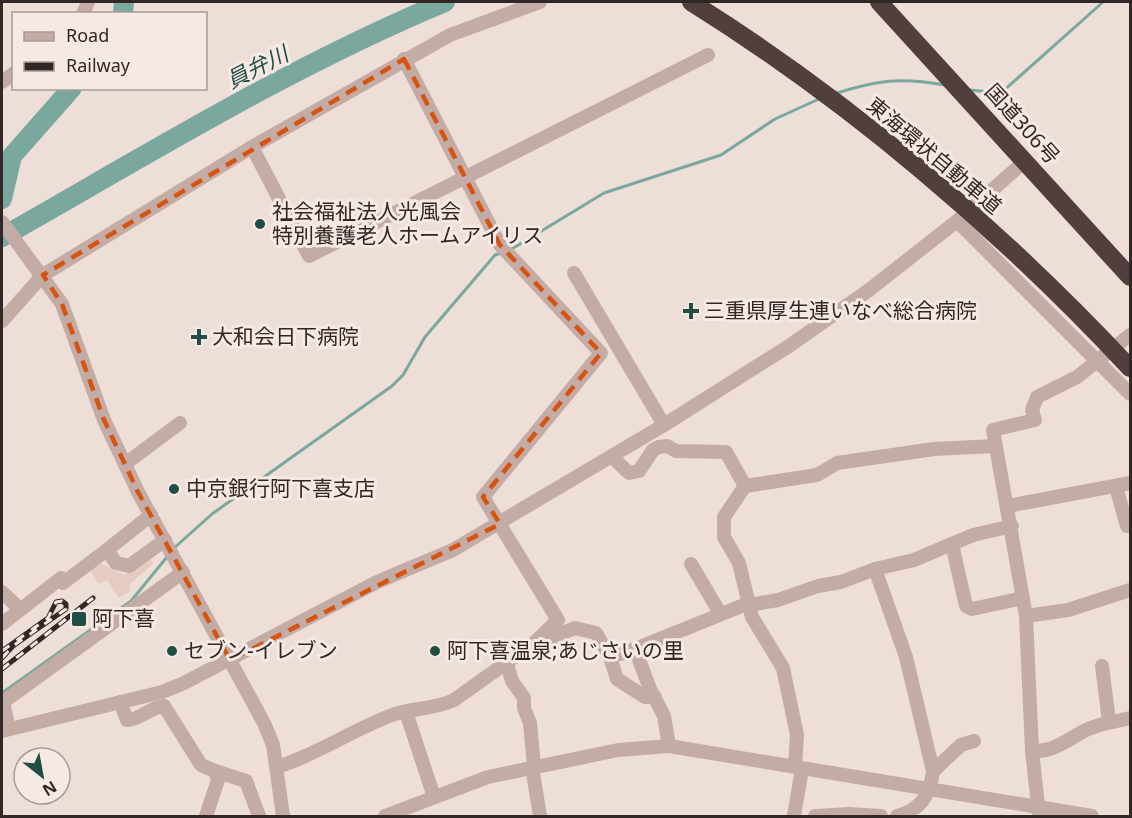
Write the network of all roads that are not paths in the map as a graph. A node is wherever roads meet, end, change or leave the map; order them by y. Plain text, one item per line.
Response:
1 (540, 2) edge
2 (691, 2) edge
3 (884, 8) edge
4 (708, 55) dead end
5 (404, 59) junction
6 (252, 147) junction
7 (1025, 161) junction
8 (466, 177) junction
9 (957, 221) junction
10 (2, 222) edge
11 (574, 273) dead end
12 (43, 275) junction
13 (1131, 278) edge
14 (2, 321) edge
15 (1131, 335) edge
16 (1100, 360) junction
17 (1131, 368) edge
18 (1131, 394) edge
19 (180, 423) dead end
20 (664, 425) junction
21 (995, 446) junction
22 (612, 457) junction
23 (125, 464) junction
24 (1131, 483) edge
25 (745, 486) junction
26 (1116, 487) junction
27 (1008, 506) junction
28 (151, 515) junction
29 (500, 524) junction
30 (1012, 526) junction
31 (1131, 526) edge
32 (952, 544) junction
33 (170, 549) junction
34 (107, 550) junction
35 (691, 564) dead end
36 (874, 569) junction
37 (183, 572) junction
38 (1131, 590) edge
39 (2, 592) edge
40 (1023, 598) junction
41 (749, 604) junction
42 (20, 609) junction
43 (720, 613) junction
44 (1026, 616) junction
45 (2, 624) edge
46 (534, 643) junction
47 (634, 650) junction
48 (610, 657) junction
49 (230, 660) junction
50 (506, 661) junction
51 (1102, 666) dead end
52 (655, 697) junction
53 (120, 702) junction
54 (406, 712) junction
55 (1131, 718) edge
56 (1109, 721) junction
57 (5, 730) edge
58 (974, 741) dead end
59 (669, 746) junction
60 (1032, 751) junction
61 (533, 766) junction
62 (278, 767) junction
63 (799, 768) junction
64 (215, 771) junction
65 (933, 771) junction
66 (931, 789) junction
67 (434, 797) junction
68 (1012, 810) edge
69 (1038, 812) edge
70 (206, 816) edge
71 (259, 816) edge
72 (283, 816) edge
73 (385, 816) edge
74 (540, 816) edge
75 (794, 816) edge
76 (815, 816) edge
77 (881, 816) edge
78 (897, 816) edge
79 (1092, 816) edge

1 - 5 street
2 - 17 highway, 東海環状自動車道, bridge
3 - 7 highway, 国道306号
4 - 8 street
5 - 6 street
5 - 8 street
6 - 8 street
6 - 12 street
7 - 9 street
7 - 13 highway, 国道306号
8 - 29 street
9 - 16 street
9 - 20 street
10 - 12 street
11 - 20 street
12 - 14 street
12 - 23 street
15 - 16 street
16 - 18 street
16 - 21 street
19 - 23 street
20 - 22 street
21 - 25 street
21 - 27 street
22 - 25 street
22 - 29 street
23 - 28 street
24 - 26 street
25 - 41 street
26 - 27 street
26 - 31 street
27 - 30 street
28 - 33 street
28 - 34 street
29 - 46 street
29 - 49 street
30 - 32 street
30 - 40 street
32 - 36 street
32 - 40 street
33 - 34 street
33 - 37 street
34 - 42 street
35 - 43 street
36 - 41 street
36 - 65 street
37 - 49 street
37 - 57 street
38 - 44 street
39 - 42 street
40 - 44 street
41 - 43 street
41 - 63 street
42 - 45 street
43 - 47 street
44 - 60 street
46 - 48 street
46 - 50 street
47 - 48 street
47 - 52 street
48 - 52 street
49 - 53 street
49 - 62 street
50 - 54 street
50 - 61 street
51 - 56 street
52 - 59 street
53 - 57 street
53 - 64 street
54 - 62 street
54 - 67 street
55 - 56 street
56 - 60 street
58 - 65 street
59 - 61 street
59 - 63 street
60 - 69 street
61 - 67 street
61 - 74 street
62 - 72 street
63 - 66 street
63 - 75 street
64 - 70 street
64 - 71 street
65 - 66 street
66 - 68 street
66 - 78 street
67 - 73 street
68 - 69 street
69 - 79 street
76 - 77 street

